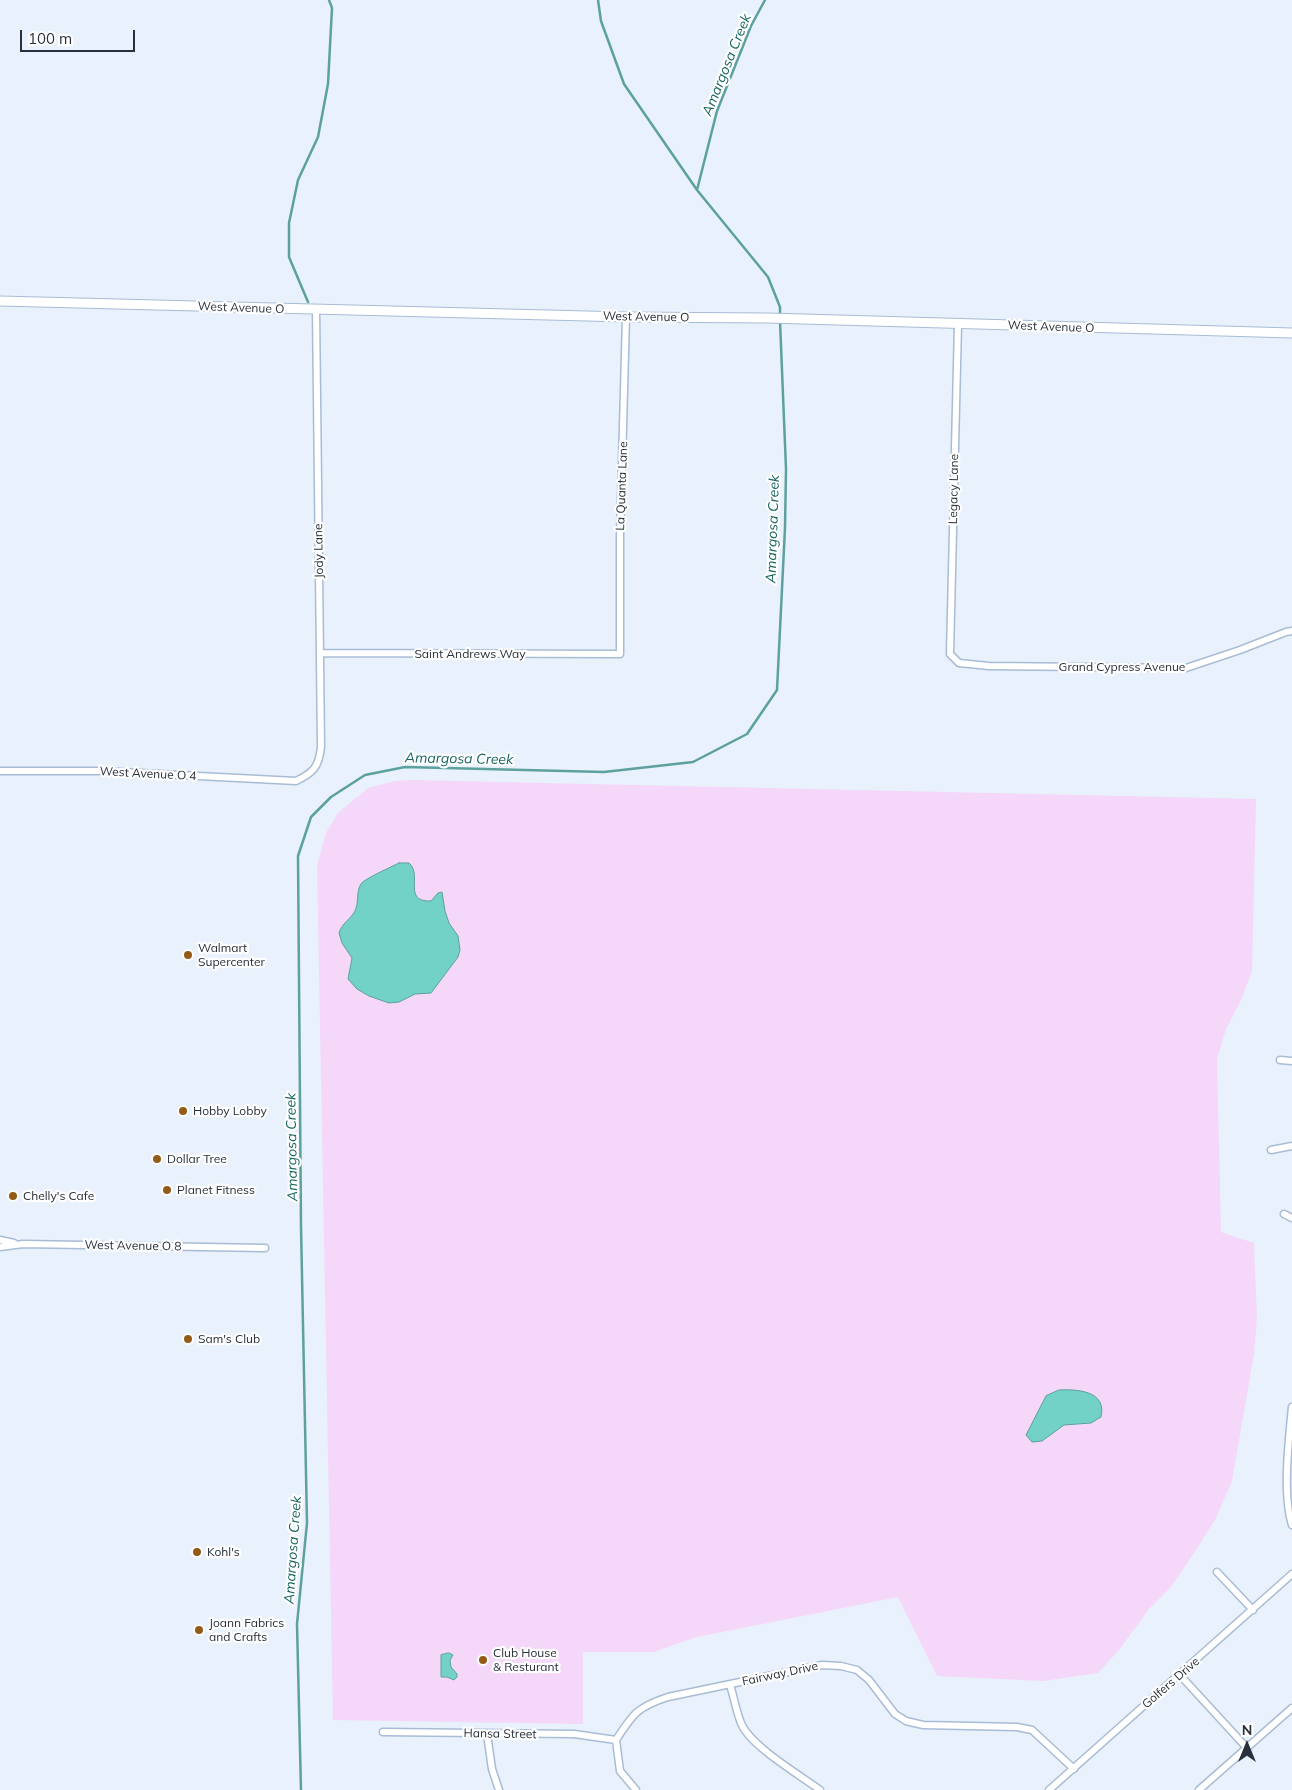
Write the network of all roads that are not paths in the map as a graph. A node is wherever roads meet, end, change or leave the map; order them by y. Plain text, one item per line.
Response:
1 (0, 301) edge
2 (316, 309) junction
3 (626, 317) junction
4 (958, 324) junction
5 (1292, 334) edge
6 (1292, 632) edge
7 (320, 653) junction
8 (620, 654) joint
9 (950, 654) joint
10 (0, 771) edge
11 (296, 781) joint
12 (1280, 1060) dead end
13 (1292, 1061) edge
14 (1292, 1146) edge
15 (1271, 1150) dead end
16 (1284, 1214) dead end
17 (1292, 1218) edge
18 (0, 1240) edge
19 (23, 1244) junction
20 (0, 1247) edge
21 (266, 1248) dead end
22 (1292, 1407) edge
23 (1291, 1423) edge
24 (1292, 1525) edge
25 (1217, 1572) dead end
26 (1292, 1574) edge
27 (1253, 1610) junction
28 (1180, 1675) junction
29 (730, 1685) junction
30 (1292, 1708) edge
31 (384, 1732) dead end
32 (487, 1734) junction
33 (616, 1740) junction
34 (1246, 1747) junction
35 (1074, 1769) junction
36 (499, 1790) edge
37 (636, 1790) edge
38 (820, 1790) edge
39 (1050, 1790) edge
40 (1199, 1790) edge

1 - 2 main road, West Avenue O
2 - 3 main road, West Avenue O
2 - 7 street, Jody Lane
3 - 4 main road, West Avenue O
3 - 8 street, La Quanta Lane
4 - 5 main road, West Avenue O
4 - 9 street, Legacy Lane
6 - 9 street, Grand Cypress Avenue
7 - 8 street, Saint Andrews Way
7 - 11 street, Jody Lane
10 - 11 street, West Avenue O 4
12 - 13 street
14 - 15 street
16 - 17 street
18 - 19 street
19 - 20 street, West Avenue O 8
19 - 21 street, West Avenue O 8
22 - 23 street
23 - 24 street
25 - 27 street
26 - 27 street, Golfers Drive
27 - 28 street, Golfers Drive
28 - 34 street
28 - 35 street, Golfers Drive
29 - 33 street, Fairway Drive
29 - 35 street, Fairway Drive
29 - 38 street
30 - 34 street
31 - 32 street, Hansa Street
32 - 33 street, Hansa Street
32 - 36 street
33 - 37 street
34 - 40 street
35 - 39 street, Golfers Drive

